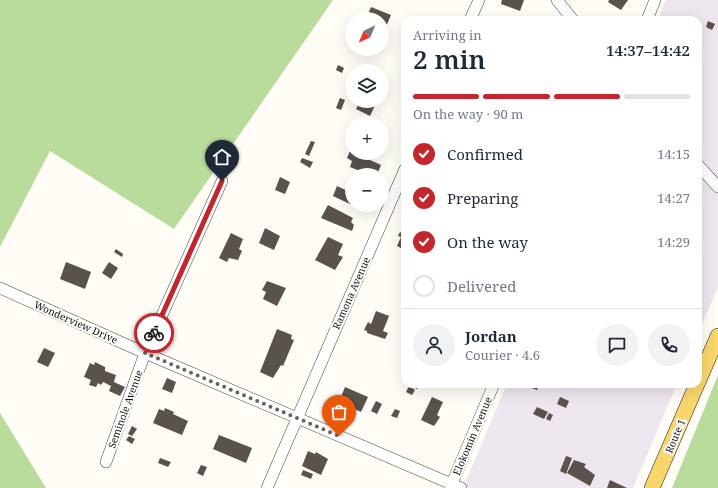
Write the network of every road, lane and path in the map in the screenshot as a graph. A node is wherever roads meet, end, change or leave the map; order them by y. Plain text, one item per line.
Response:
1 (479, 0) edge
2 (557, 0) edge
3 (655, 0) edge
4 (472, 16) edge
5 (570, 16) edge
6 (649, 16) edge
7 (702, 169) edge
8 (401, 178) edge
9 (222, 181) dead end
10 (718, 187) edge
11 (0, 288) edge
12 (718, 336) edge
13 (145, 353) junction
14 (702, 374) edge
15 (492, 388) edge
16 (696, 388) edge
17 (297, 417) junction
18 (106, 462) dead end
19 (455, 487) edge
20 (267, 488) edge
21 (652, 488) edge

1 - 4 street
2 - 5 street
3 - 6 street
7 - 10 street
8 - 17 street, Ramona Avenue
9 - 13 street, Seminole Avenue
11 - 13 street, Wonderview Drive
12 - 14 main road, Route 1
13 - 17 street, Wonderview Drive
13 - 18 street, Seminole Avenue
15 - 19 street, Elokomin Avenue
16 - 21 main road, Route 1
17 - 19 street, Wonderview Drive
17 - 20 street, Ramona Avenue

